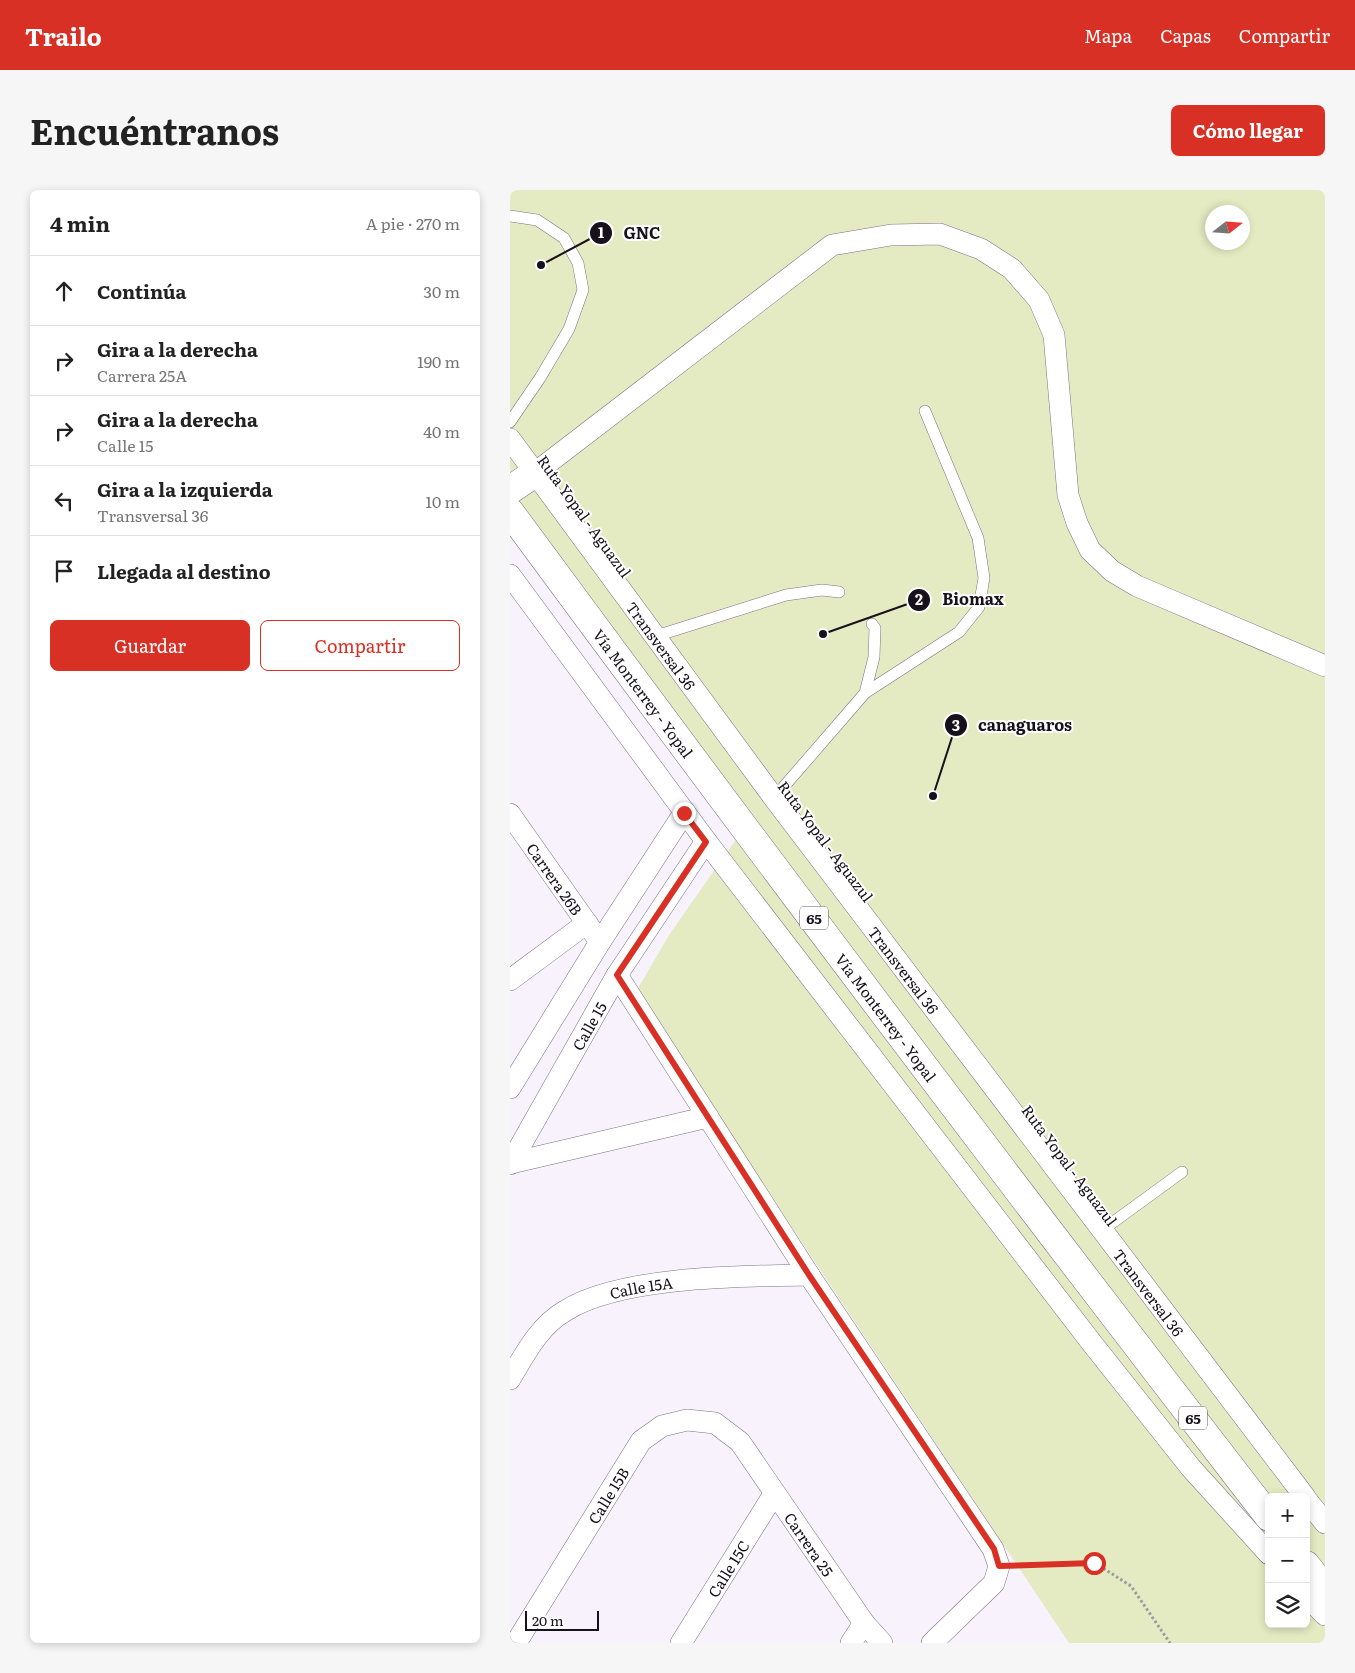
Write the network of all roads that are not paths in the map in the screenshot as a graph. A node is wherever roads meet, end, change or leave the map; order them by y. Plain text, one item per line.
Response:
1 (510, 216) edge
2 (925, 412) dead end
3 (510, 422) edge
4 (510, 439) edge
5 (535, 473) junction
6 (511, 506) edge
7 (510, 575) edge
8 (839, 592) dead end
9 (872, 624) dead end
10 (656, 636) junction
11 (1325, 666) edge
12 (865, 693) junction
13 (774, 798) junction
14 (684, 813) junction
15 (510, 814) edge
16 (706, 842) junction
17 (587, 923) junction
18 (600, 942) junction
19 (617, 975) junction
20 (510, 980) edge
21 (510, 1088) edge
22 (708, 1117) junction
23 (510, 1164) edge
24 (1182, 1172) dead end
25 (1101, 1231) junction
26 (809, 1275) junction
27 (510, 1379) edge
28 (740, 1442) joint
29 (1302, 1493) edge
30 (774, 1494) junction
31 (1310, 1503) edge
32 (1265, 1512) edge
33 (1325, 1523) edge
34 (1265, 1550) edge
35 (1310, 1570) edge
36 (1325, 1589) edge
37 (1310, 1599) edge
38 (1325, 1615) edge
39 (864, 1623) junction
40 (516, 1643) edge
41 (681, 1643) edge
42 (851, 1643) edge
43 (882, 1643) edge
44 (932, 1643) edge

1 - 3 lane
2 - 12 lane
4 - 5 street
5 - 6 main road
5 - 10 lane, Ruta Yopal - Aguazul
5 - 11 street
6 - 32 main road, Vía Monterrey - Yopal / 65
7 - 14 street, 65
8 - 10 lane
9 - 12 lane
10 - 13 lane, Ruta Yopal - Aguazul
12 - 13 lane
13 - 25 lane, Ruta Yopal - Aguazul
14 - 16 street, 65
14 - 18 street
15 - 17 street, Carrera 26B
16 - 19 street, Calle 15
16 - 34 street, 65
17 - 18 street, Carrera 26B
17 - 20 street
18 - 21 street
19 - 22 street
19 - 23 street, Calle 15
22 - 23 street
22 - 26 street
24 - 25 lane
25 - 29 street, Transversal 36
26 - 27 street, Calle 15A
26 - 44 street
28 - 30 street, Carrera 25
28 - 40 street, Calle 15B
30 - 39 street, Carrera 25
30 - 41 street, Calle 15C
31 - 33 lane
35 - 36 main road
37 - 38 street
39 - 42 street
39 - 43 street, Carrera 25

